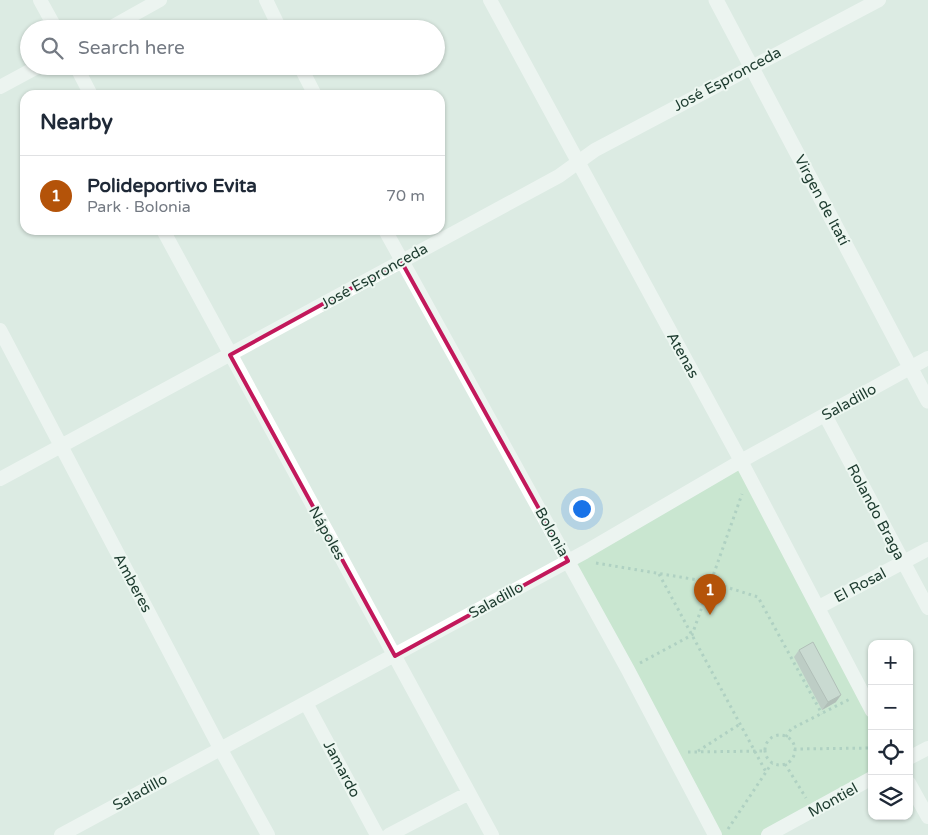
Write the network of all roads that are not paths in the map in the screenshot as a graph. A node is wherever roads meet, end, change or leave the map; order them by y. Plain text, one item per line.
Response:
1 (40, 0) edge
2 (160, 0) edge
3 (266, 0) edge
4 (490, 0) edge
5 (716, 0) edge
6 (879, 0) edge
7 (51, 20) edge
8 (124, 20) edge
9 (276, 20) edge
10 (751, 66) junction
11 (22, 75) edge
12 (81, 75) edge
13 (305, 75) edge
14 (0, 87) edge
15 (88, 90) edge
16 (312, 90) edge
17 (578, 163) junction
18 (167, 235) edge
19 (388, 235) edge
20 (401, 261) junction
21 (0, 330) edge
22 (230, 355) junction
23 (928, 358) edge
24 (910, 368) junction
25 (928, 401) edge
26 (825, 415) junction
27 (62, 446) junction
28 (741, 461) junction
29 (0, 479) edge
30 (928, 549) edge
31 (568, 561) junction
32 (903, 562) junction
33 (819, 607) junction
34 (928, 608) edge
35 (395, 656) junction
36 (306, 703) junction
37 (868, 704) edge
38 (220, 748) junction
39 (928, 748) edge
40 (913, 756) edge
41 (868, 780) edge
42 (913, 789) edge
43 (469, 793) junction
44 (928, 817) edge
45 (61, 835) edge
46 (268, 835) edge
47 (377, 835) edge
48 (389, 835) edge
49 (492, 835) edge
50 (715, 835) edge
51 (768, 835) edge

1 - 7 street
2 - 8 street
3 - 9 street
4 - 17 street, Atenas
5 - 10 street, Virgen de Itatí
6 - 10 street, José Espronceda
10 - 17 street, José Espronceda
10 - 24 street, Virgen de Itatí
11 - 14 street
12 - 15 street
13 - 16 street
17 - 20 street, José Espronceda
17 - 28 street, Atenas
18 - 22 street, Nápoles
19 - 20 street, Bolonia
20 - 22 street, José Espronceda
20 - 31 street, Bolonia
21 - 27 street, Amberes
22 - 27 street, José Espronceda
22 - 35 street, Nápoles
23 - 24 street, Saladillo
24 - 25 street, Virgen de Itatí
24 - 26 street, Saladillo
26 - 28 street, Saladillo
26 - 32 street, Rolando Braga
27 - 29 street, José Espronceda
27 - 38 street, Amberes
28 - 31 street, Saladillo
28 - 33 street, Atenas
30 - 32 street, El Rosal
31 - 35 street, Saladillo
31 - 50 street, Bolonia
32 - 33 street, El Rosal
32 - 34 street, Rolando Braga
33 - 37 street, Atenas
35 - 36 street, Saladillo
35 - 43 street, Nápoles
36 - 38 street, Saladillo
36 - 47 street, Jamardo
38 - 45 street, Saladillo
38 - 46 street, Amberes
39 - 40 street
41 - 51 street, Montiel
42 - 44 street
43 - 48 street
43 - 49 street, Nápoles

